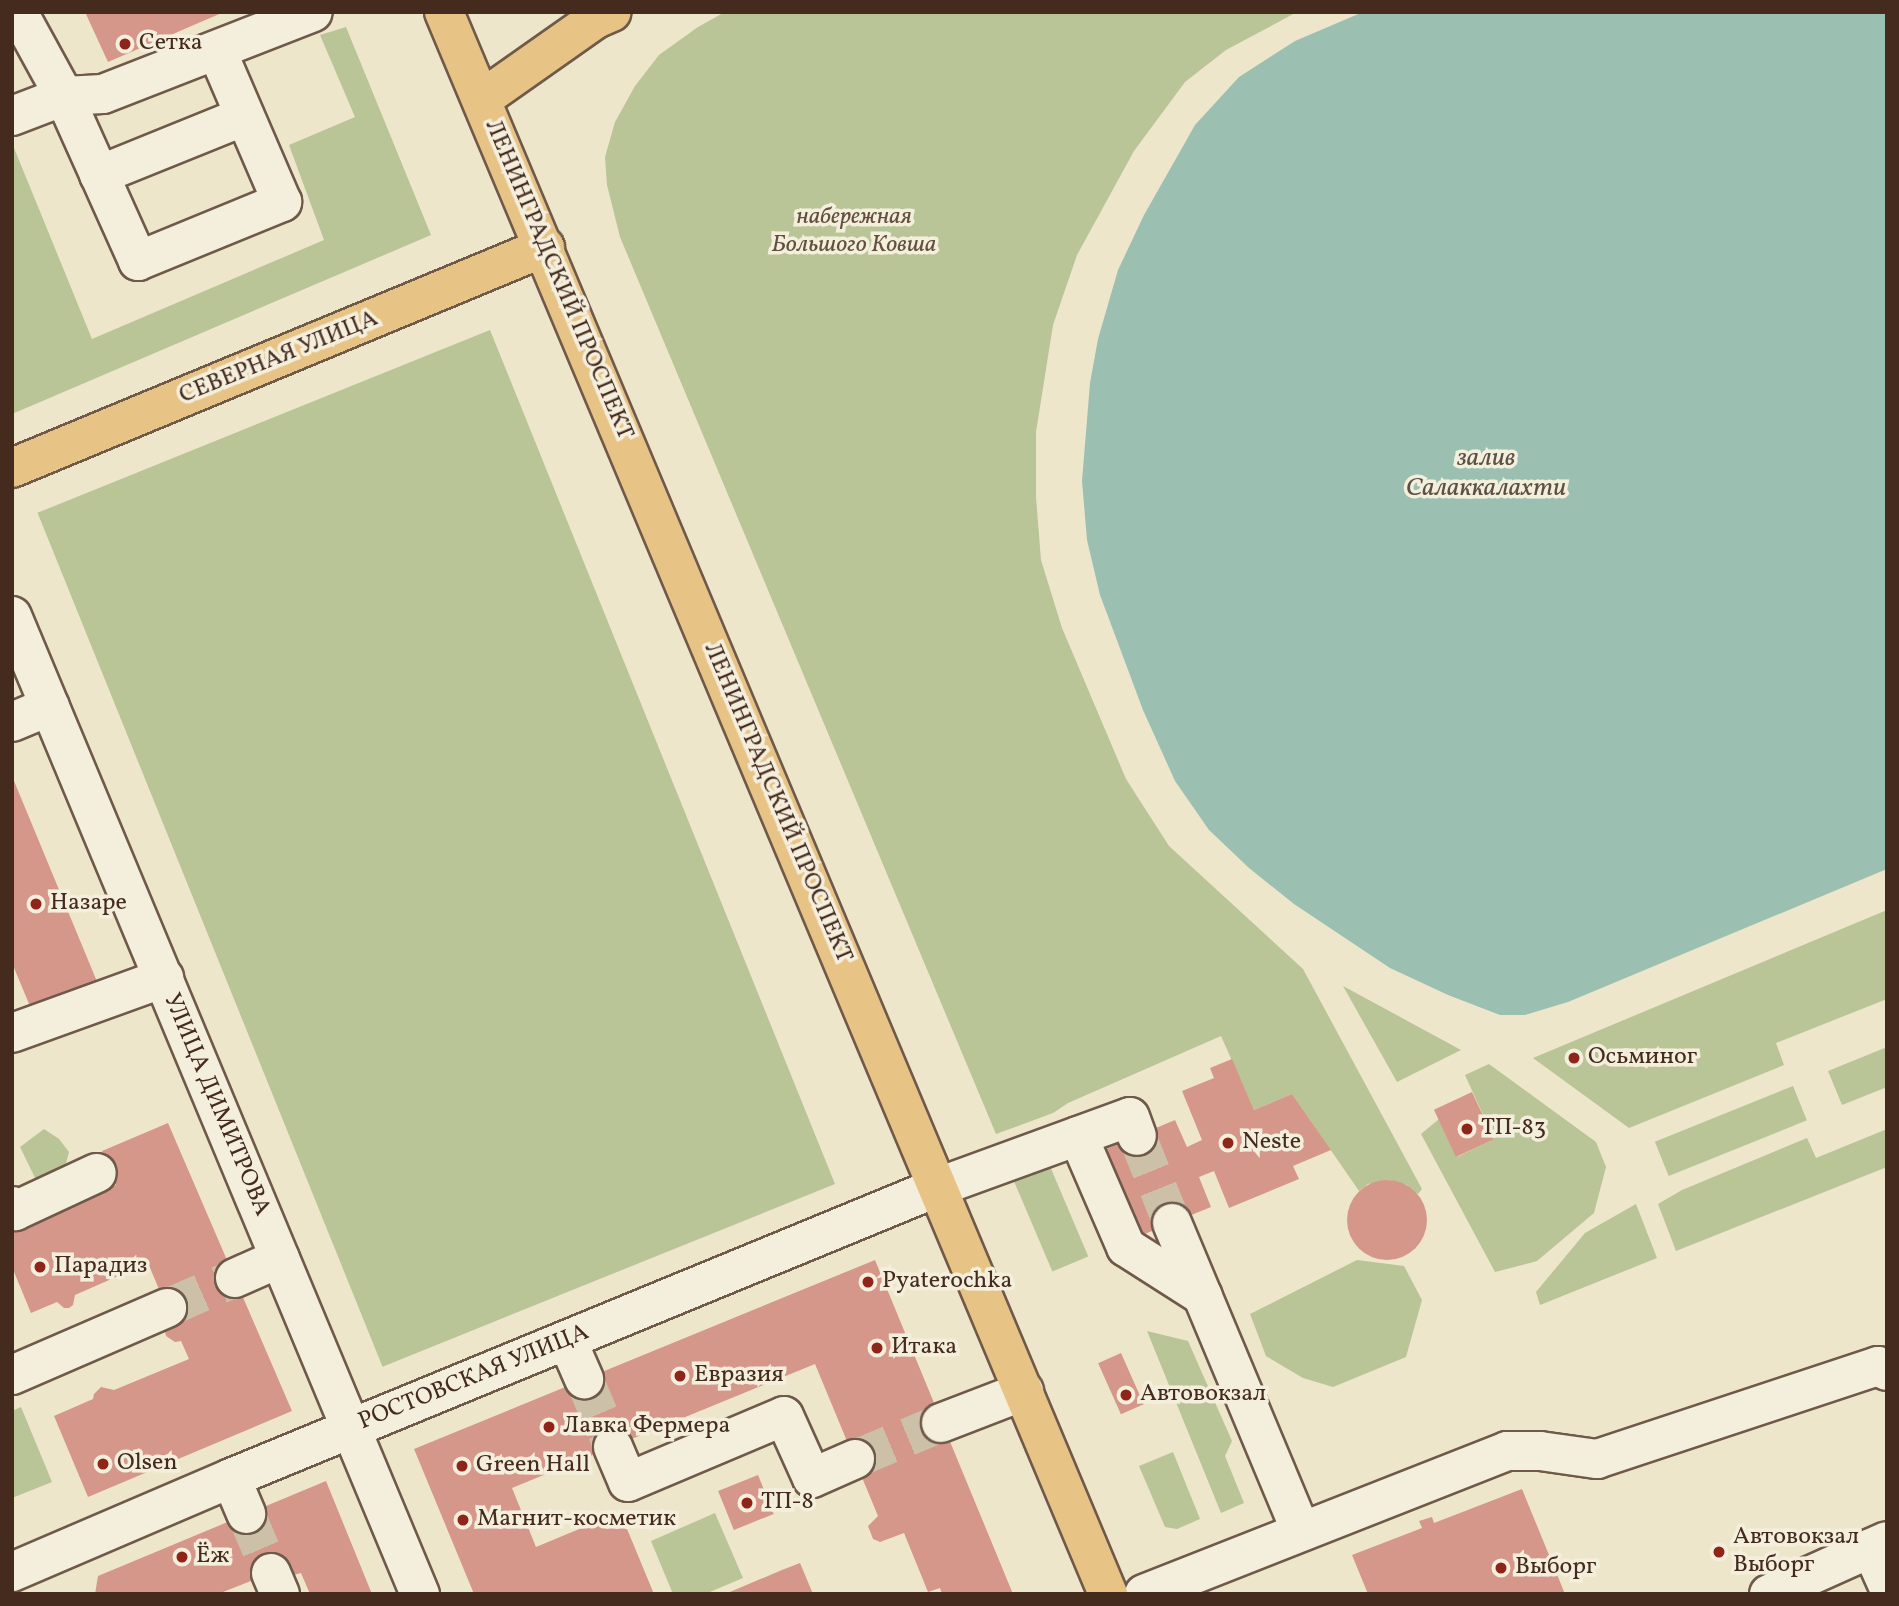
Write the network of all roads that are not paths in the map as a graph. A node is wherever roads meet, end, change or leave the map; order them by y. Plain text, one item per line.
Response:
1 (313, 12) edge
2 (444, 12) edge
3 (612, 12) edge
4 (17, 17) edge
5 (217, 51) junction
6 (64, 96) junction
7 (482, 99) junction
8 (12, 116) edge
9 (245, 116) junction
10 (99, 175) junction
11 (545, 247) junction
12 (12, 468) edge
13 (12, 616) edge
14 (50, 706) junction
15 (12, 722) edge
16 (164, 978) junction
17 (12, 1033) edge
18 (1078, 1136) junction
19 (1138, 1136) tunnel mouth
20 (97, 1173) dead end
21 (938, 1187) junction
22 (13, 1210) edge
23 (1172, 1223) tunnel mouth
24 (280, 1258) junction
25 (235, 1278) tunnel mouth
26 (1202, 1296) junction
27 (167, 1308) tunnel mouth
28 (567, 1339) junction
29 (1884, 1363) edge
30 (12, 1375) edge
31 (584, 1379) tunnel mouth
32 (1024, 1391) junction
33 (942, 1423) tunnel mouth
34 (351, 1429) junction
35 (613, 1447) tunnel mouth
36 (855, 1460) tunnel mouth
37 (231, 1478) junction
38 (246, 1514) tunnel mouth
39 (1301, 1531) junction
40 (1879, 1544) edge
41 (17, 1577) edge
42 (1887, 1584) edge
43 (420, 1594) edge
44 (1108, 1594) edge
45 (1144, 1594) edge
46 (1769, 1594) edge

1 - 5 street
2 - 7 main road, ЛЕНИНГРАДСКИЙ ПРОСПЕКТ
3 - 7 main road
4 - 6 street
5 - 6 street
5 - 9 street
6 - 8 street
6 - 10 street
7 - 11 main road, ЛЕНИНГРАДСКИЙ ПРОСПЕКТ
9 - 10 street
9 - 10 street
11 - 12 main road, СЕВЕРНАЯ УЛИЦА
11 - 21 main road, ЛЕНИНГРАДСКИЙ ПРОСПЕКТ
13 - 14 street, УЛИЦА ДИМИТРОВА
14 - 15 street
14 - 16 street, УЛИЦА ДИМИТРОВА
16 - 17 street
16 - 24 street, УЛИЦА ДИМИТРОВА
18 - 19 street, РОСТОВСКАЯ УЛИЦА
18 - 21 street, РОСТОВСКАЯ УЛИЦА
18 - 26 street
20 - 22 street
21 - 28 street, РОСТОВСКАЯ УЛИЦА
21 - 32 main road, ЛЕНИНГРАДСКИЙ ПРОСПЕКТ
23 - 26 street
24 - 25 street
24 - 34 street, УЛИЦА ДИМИТРОВА
26 - 39 street
27 - 30 street
28 - 31 street
28 - 34 street, РОСТОВСКАЯ УЛИЦА
29 - 39 street
32 - 33 street
32 - 44 main road, ЛЕНИНГРАДСКИЙ ПРОСПЕКТ
34 - 37 street, РОСТОВСКАЯ УЛИЦА
34 - 43 street, УЛИЦА ДИМИТРОВА
35 - 36 street
37 - 38 street
37 - 41 street, РОСТОВСКАЯ УЛИЦА
39 - 45 street
40 - 42 street
40 - 46 street

